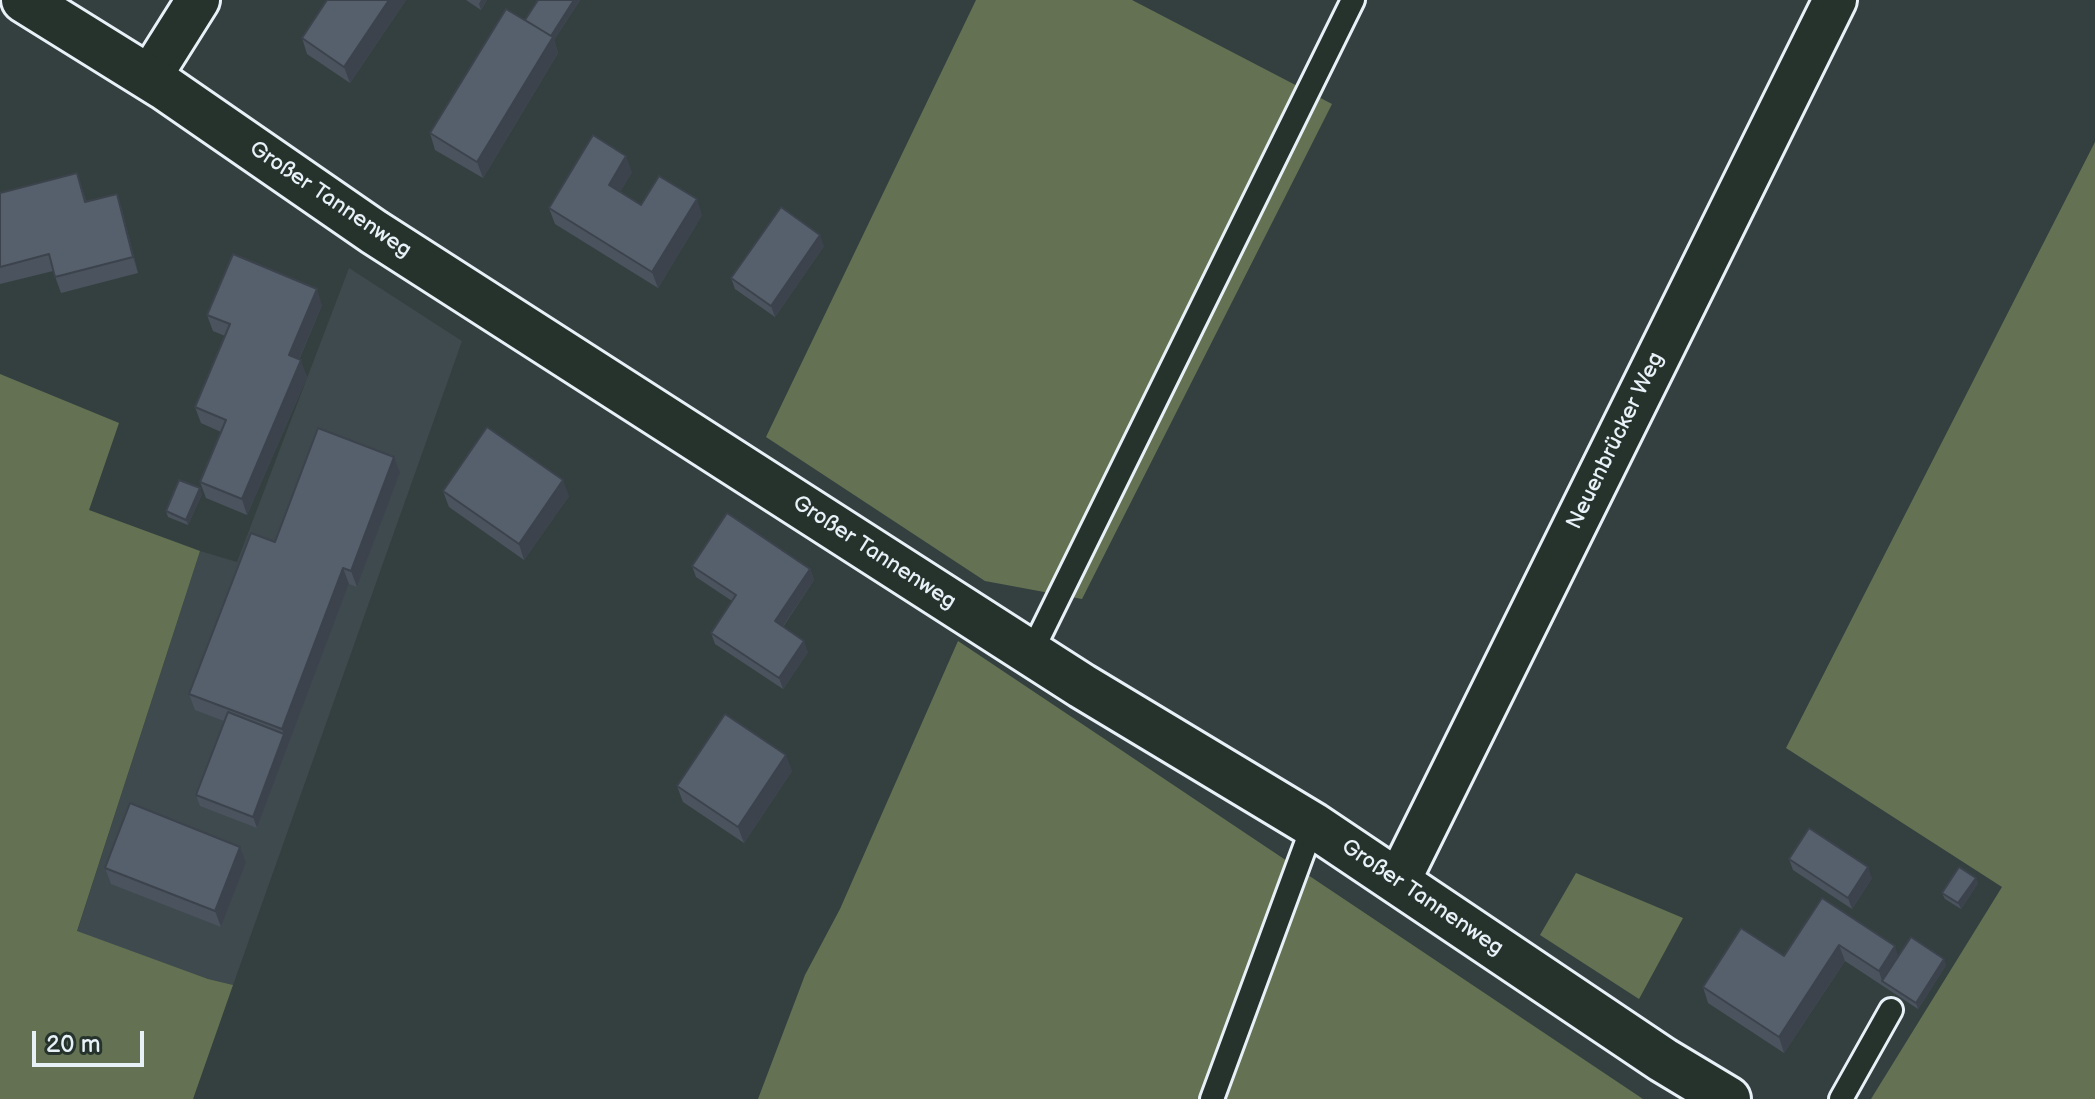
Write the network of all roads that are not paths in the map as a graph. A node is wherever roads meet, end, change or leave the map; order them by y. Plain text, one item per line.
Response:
1 (24, 0) edge
2 (198, 0) edge
3 (1353, 0) edge
4 (1835, 0) edge
5 (149, 78) junction
6 (1031, 653) junction
7 (1313, 825) junction
8 (1398, 882) junction
9 (1891, 1010) dead end
10 (1212, 1099) edge
11 (1728, 1099) edge
12 (1841, 1099) edge

1 - 5 street, Großer Tannenweg
2 - 5 street
3 - 6 lane
4 - 8 street, Neuenbrücker Weg
5 - 6 street, Großer Tannenweg
6 - 7 street, Großer Tannenweg
7 - 8 street, Großer Tannenweg
7 - 10 lane
8 - 11 street, Großer Tannenweg
9 - 12 lane

